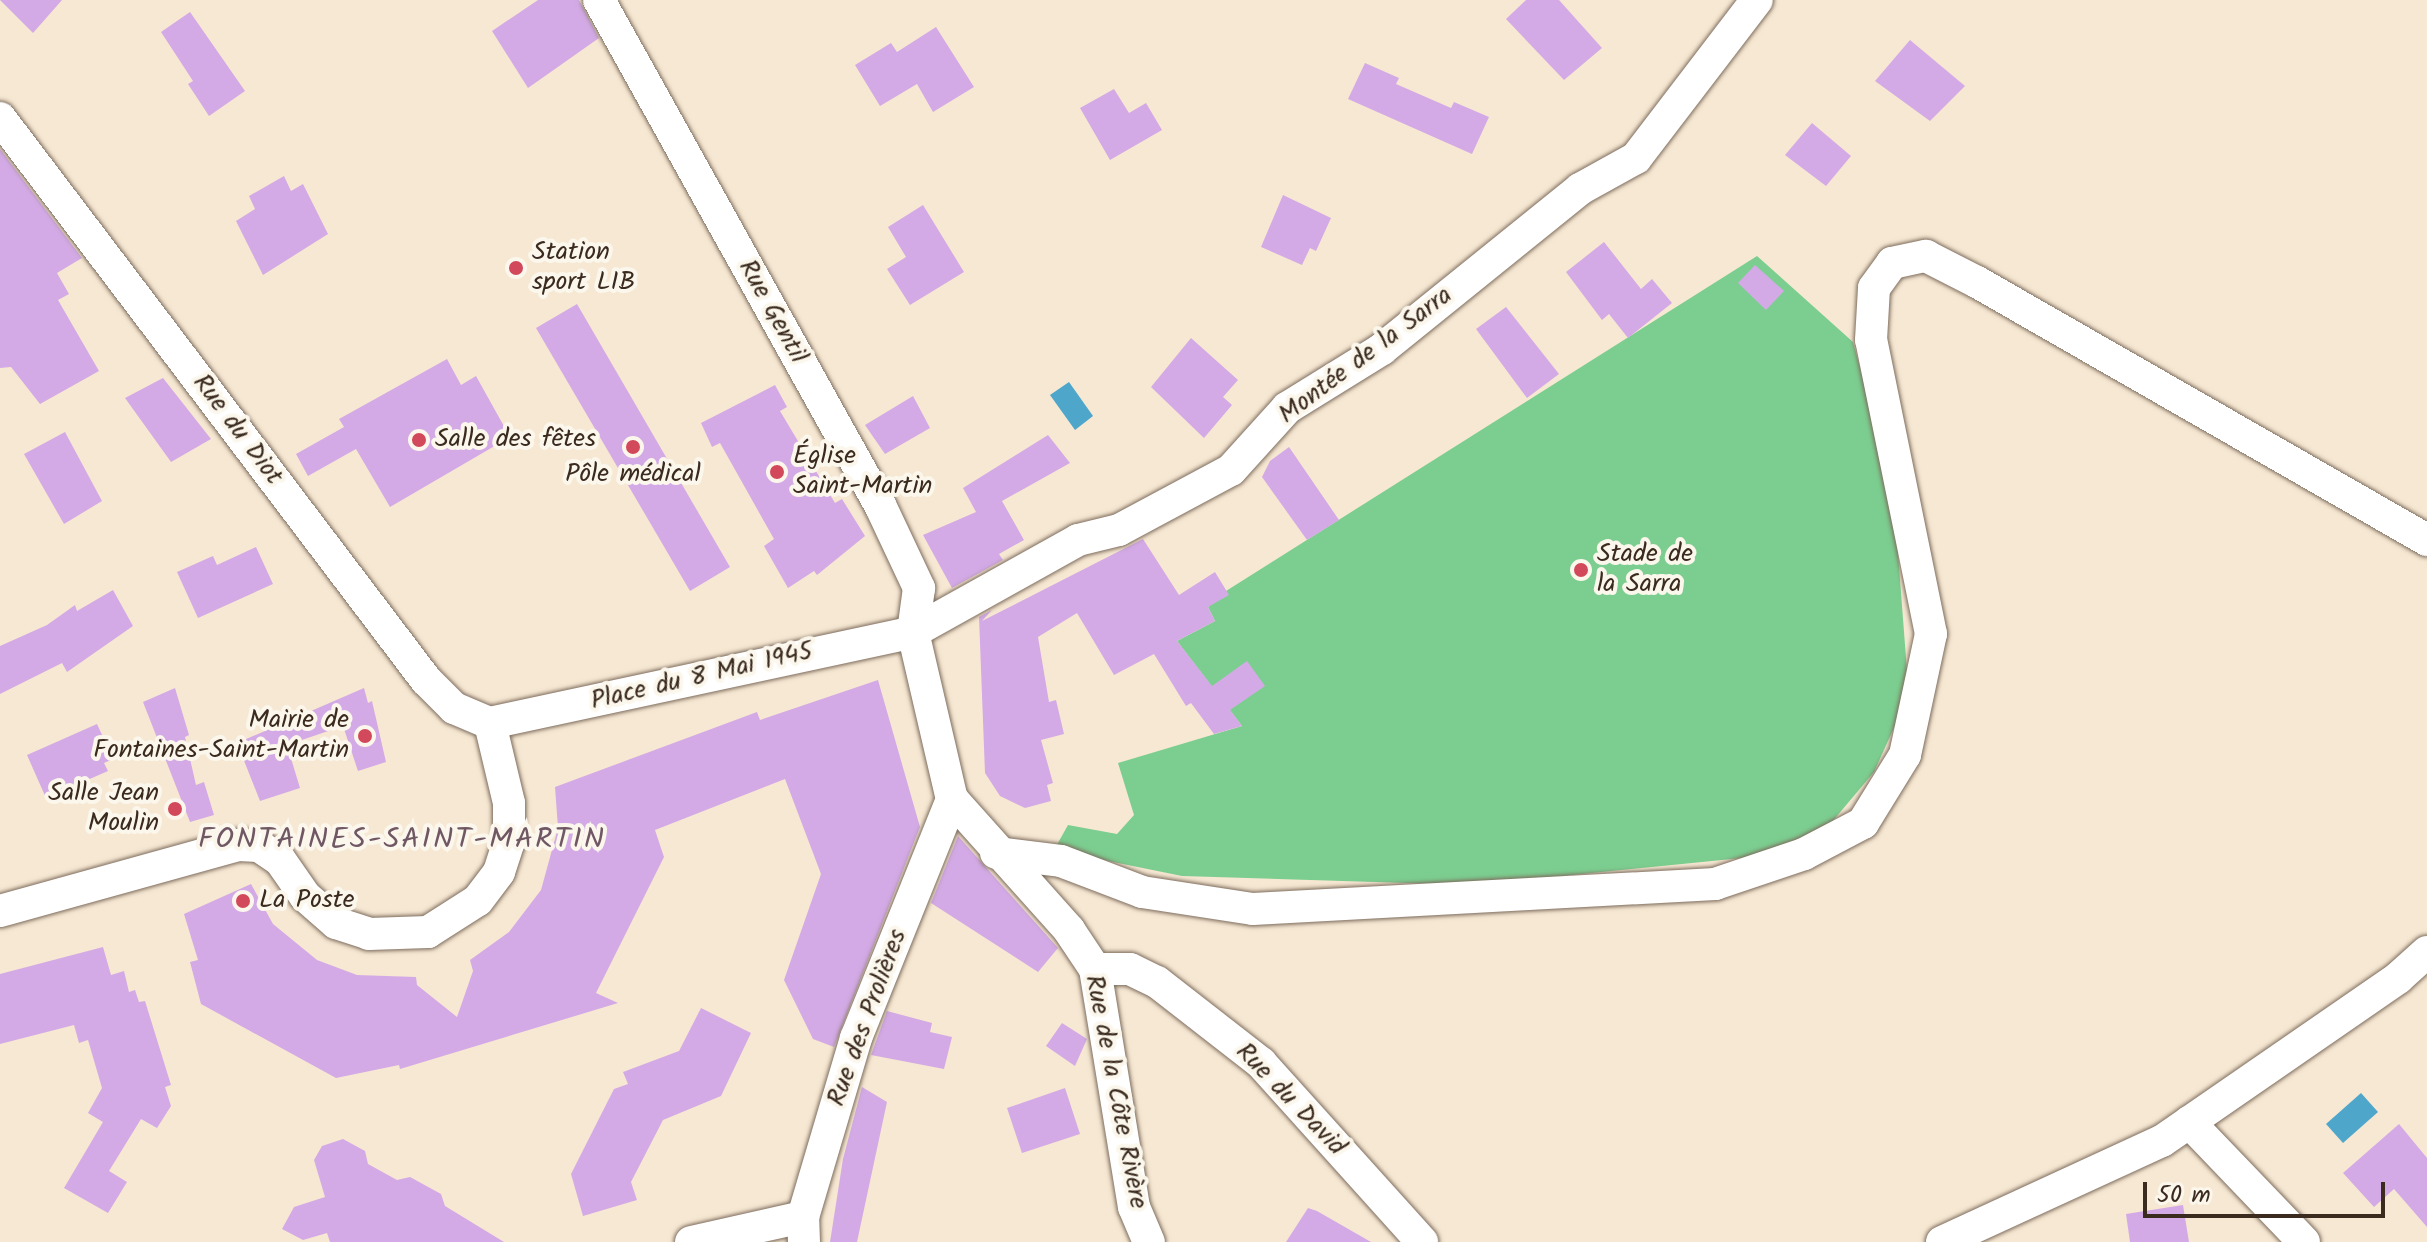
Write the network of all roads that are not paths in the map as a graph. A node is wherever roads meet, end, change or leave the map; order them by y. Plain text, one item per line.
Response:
1 (599, 0) edge
2 (1757, 0) edge
3 (0, 118) edge
4 (2427, 540) edge
5 (913, 632) junction
6 (490, 723) junction
7 (952, 799) junction
8 (996, 853) junction
9 (0, 911) edge
10 (2427, 952) edge
11 (1095, 969) junction
12 (2189, 1122) junction
13 (803, 1229) edge
14 (691, 1242) edge
15 (1149, 1242) edge
16 (1422, 1242) edge
17 (1942, 1242) edge
18 (2304, 1242) edge

1 - 5 street, Rue Gentil
2 - 5 street, Montée de la Sarra
3 - 6 street, Rue du Diot
4 - 8 street
5 - 6 street, Place du 8 Mai 1945
5 - 7 street
6 - 9 street
7 - 8 street, Rue de la Côte Rivère
7 - 13 street, Rue des Prolières
8 - 11 street, Rue de la Côte Rivère
10 - 12 street
11 - 15 street, Rue de la Côte Rivère
11 - 16 street, Rue du David
12 - 17 street
12 - 18 street
13 - 14 street

